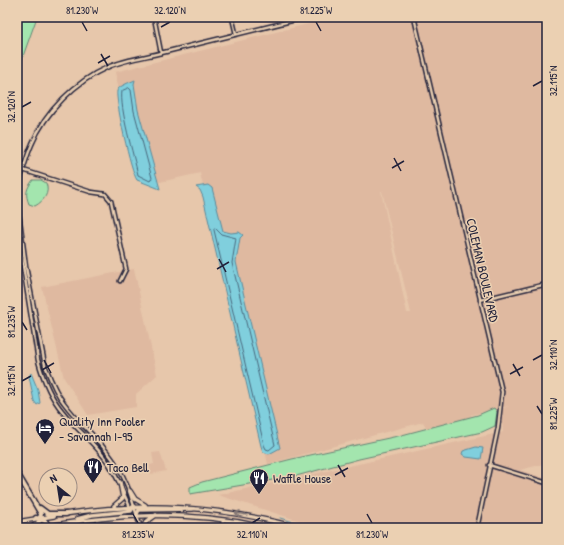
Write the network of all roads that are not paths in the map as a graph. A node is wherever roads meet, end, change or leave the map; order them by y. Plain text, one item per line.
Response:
1 (154, 17) edge
2 (232, 17) edge
3 (307, 17) edge
4 (414, 17) edge
5 (236, 34) junction
6 (161, 53) junction
7 (22, 170) junction
8 (17, 193) edge
9 (17, 199) edge
10 (17, 228) edge
11 (120, 281) dead end
12 (547, 284) edge
13 (480, 300) junction
14 (489, 465) junction
15 (17, 473) edge
16 (120, 482) junction
17 (547, 483) edge
18 (130, 491) junction
19 (36, 504) junction
20 (148, 506) junction
21 (109, 508) junction
22 (132, 508) junction
23 (205, 509) junction
24 (66, 514) junction
25 (157, 515) junction
26 (136, 516) junction
27 (39, 518) junction
28 (223, 520) junction
29 (79, 521) junction
30 (17, 522) edge
31 (64, 523) junction
32 (50, 527) edge
33 (32, 528) edge
34 (36, 528) edge
35 (61, 528) edge
36 (142, 528) edge
37 (222, 528) edge
38 (266, 528) edge
39 (300, 528) edge
40 (477, 528) edge

1 - 6 street
2 - 5 street
3 - 5 street
4 - 13 street, COLEMAN BOULEVARD
5 - 6 street
6 - 7 street
7 - 8 street
7 - 11 street
9 - 18 street
10 - 16 street
12 - 13 street
13 - 14 street, COLEMAN BOULEVARD
14 - 17 street
14 - 40 street, COLEMAN BOULEVARD
15 - 19 highway
16 - 21 main road
16 - 22 street
18 - 20 main road
18 - 22 street
19 - 24 highway
19 - 27 highway
20 - 22 main road
20 - 23 main road
21 - 22 main road
21 - 24 main road
22 - 26 street
22 - 31 main road
23 - 26 main road
39 -> 23 main road
24 - 27 main road
25 - 26 main road
25 - 28 main road
25 - 36 main road
26 - 29 main road
26 - 36 street
27 - 30 main road
27 - 32 highway
27 - 33 highway
28 - 37 street
28 - 38 main road
29 - 31 main road
29 - 35 highway
31 - 32 main road
32 - 34 main road

